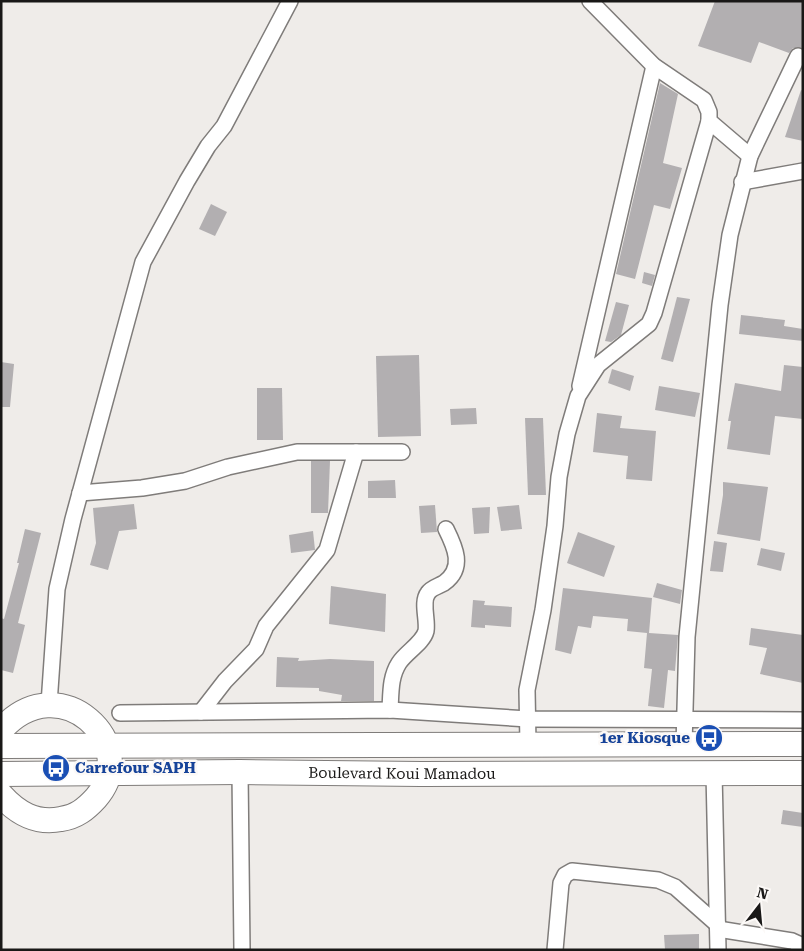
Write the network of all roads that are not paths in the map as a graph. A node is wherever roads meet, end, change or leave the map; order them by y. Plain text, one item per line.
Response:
1 (290, 1) edge
2 (590, 1) edge
3 (798, 56) dead end
4 (654, 66) junction
5 (709, 120) junction
6 (750, 156) junction
7 (803, 171) edge
8 (742, 182) junction
9 (578, 396) junction
10 (356, 452) junction
11 (402, 452) dead end
12 (80, 493) junction
13 (446, 529) dead end
14 (49, 704) junction
15 (390, 710) junction
16 (201, 712) junction
17 (120, 713) dead end
18 (528, 719) junction
19 (803, 720) edge
20 (685, 721) junction
21 (1, 730) edge
22 (528, 744) junction
23 (803, 744) edge
24 (684, 745) junction
25 (1, 746) edge
26 (106, 746) junction
27 (240, 772) junction
28 (714, 773) junction
29 (803, 773) edge
30 (1, 774) edge
31 (108, 774) junction
32 (1, 794) edge
33 (718, 927) junction
34 (803, 946) edge
35 (242, 950) edge
36 (555, 950) edge
37 (718, 950) edge

1 - 12 street
2 - 4 street
3 - 6 street
4 - 5 street
4 - 9 street
5 - 6 street
5 - 9 street
6 - 8 street
7 - 8 street
8 - 20 street
9 - 18 street
10 - 11 street
10 - 12 street
10 - 16 street
12 - 14 street
13 - 15 street
14 - 21 main road
14 - 26 main road
15 - 16 street
15 - 18 street
16 - 17 street
18 - 20 street
18 - 22 street
19 - 20 street
20 - 24 street
22 - 24 main road, Boulevard Koui Mamadou
22 - 26 main road, Boulevard Koui Mamadou
23 - 24 main road, Boulevard Koui Mamadou
25 - 26 main road, Boulevard Koui Mamadou
26 - 31 main road
27 - 28 main road, Boulevard Koui Mamadou
27 - 31 main road, Boulevard Koui Mamadou
27 - 35 street
28 - 29 main road, Boulevard Koui Mamadou
28 - 33 street
30 - 31 main road, Boulevard Koui Mamadou
31 - 32 main road
33 - 34 street
33 - 36 street
33 - 37 street

